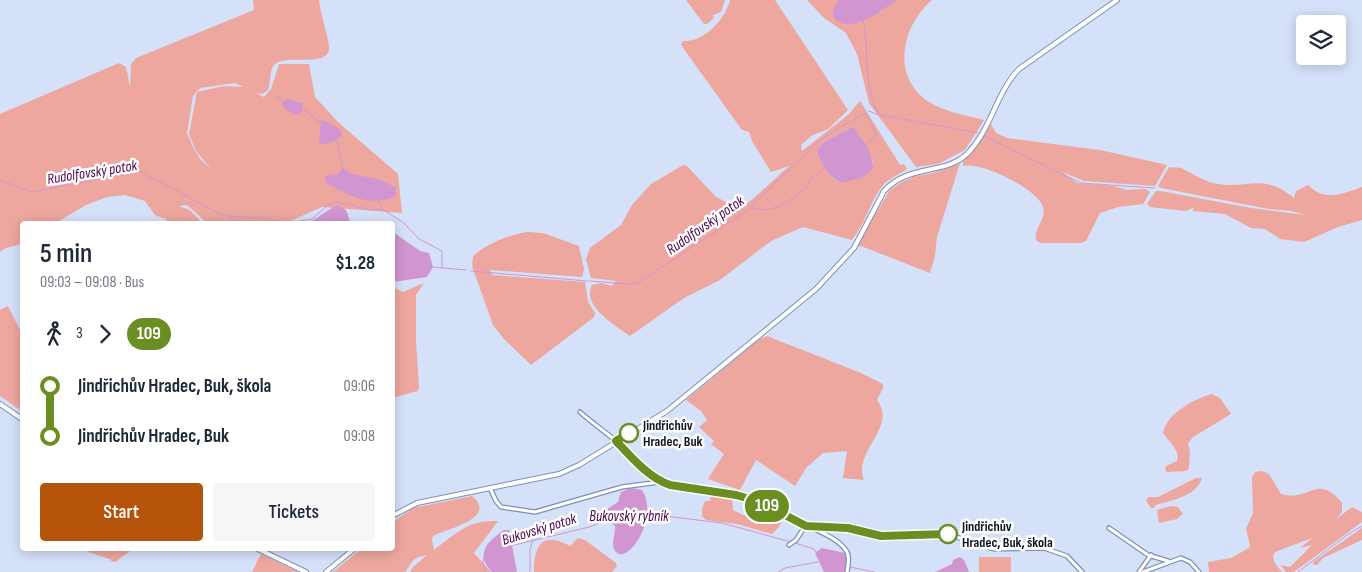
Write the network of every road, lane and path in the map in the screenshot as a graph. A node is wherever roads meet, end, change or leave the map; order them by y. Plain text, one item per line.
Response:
1 (1117, 0) edge
2 (0, 404) edge
3 (580, 412) dead end
4 (20, 417) edge
5 (616, 441) junction
6 (661, 482) junction
7 (490, 488) junction
8 (395, 514) edge
9 (806, 526) junction
10 (1109, 528) dead end
11 (790, 545) dead end
12 (262, 551) edge
13 (352, 551) edge
14 (1151, 555) junction
15 (1168, 561) junction
16 (847, 571) edge
17 (306, 572) edge
18 (326, 572) edge
19 (1082, 572) edge
20 (1141, 572) edge
21 (1199, 572) edge

1 - 5 street
2 - 4 street
3 - 5 street
5 - 6 street
5 - 7 street
6 - 7 street
6 - 9 street
7 - 8 street
9 - 11 street
9 - 16 street
9 - 19 street
10 - 14 street
12 - 17 street
13 - 18 street
14 - 15 street
14 - 20 street
15 - 20 street
15 - 21 street

